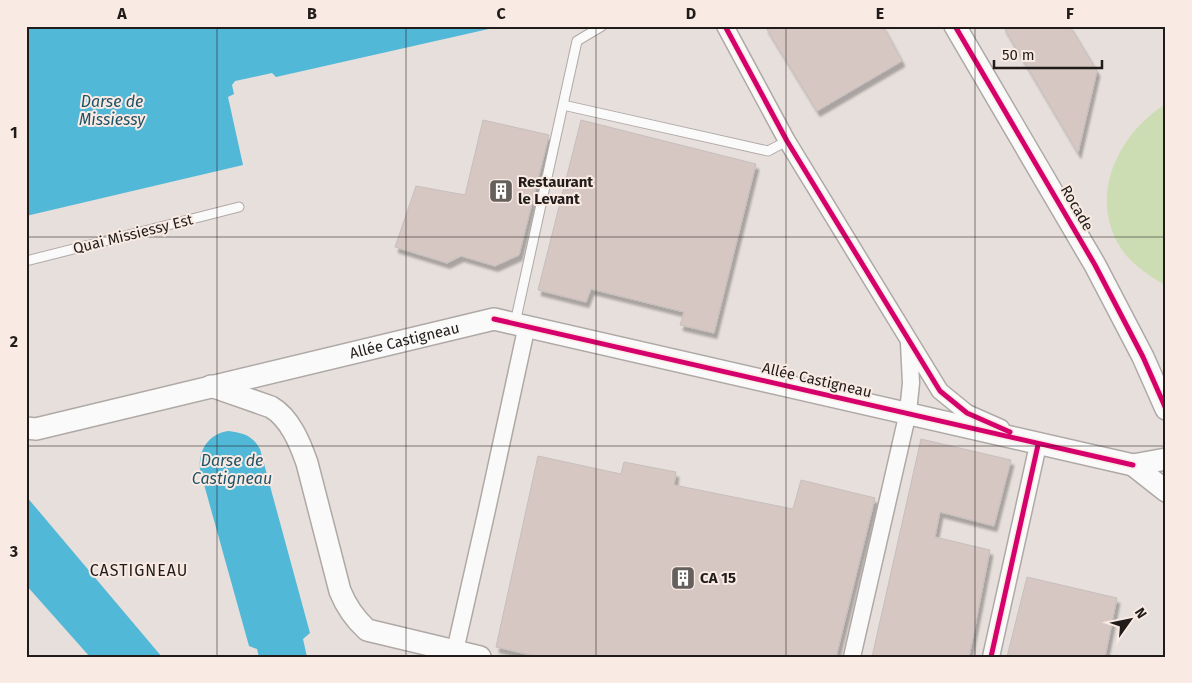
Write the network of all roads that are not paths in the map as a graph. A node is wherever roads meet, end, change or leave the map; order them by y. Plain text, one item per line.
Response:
1 (602, 26) edge
2 (725, 26) edge
3 (955, 26) edge
4 (563, 105) junction
5 (787, 141) junction
6 (239, 207) dead end
7 (26, 262) edge
8 (521, 324) junction
9 (909, 340) junction
10 (211, 386) junction
11 (1166, 409) edge
12 (908, 414) junction
13 (26, 428) edge
14 (1038, 445) junction
15 (1166, 458) edge
16 (1133, 466) junction
17 (1166, 466) edge
18 (1166, 486) edge
19 (1166, 491) edge
20 (454, 651) junction
21 (480, 657) edge
22 (852, 657) edge
23 (991, 657) edge

1 - 4 lane
2 - 5 street
3 - 11 street, Rocade
4 - 5 lane
4 - 8 lane
5 - 9 street
6 - 7 lane, Quai Missiessy Est
8 - 10 street, Allée Castigneau
8 - 12 street, Allée Castigneau
8 - 20 street
9 - 12 street
9 - 14 street
10 - 13 street, Allée Castigneau
10 - 20 street
12 - 14 street, Allée Castigneau
12 - 22 street
14 - 16 street, Allée Castigneau
14 - 23 street
15 - 16 street
16 - 19 street
17 - 18 street
20 - 21 street

